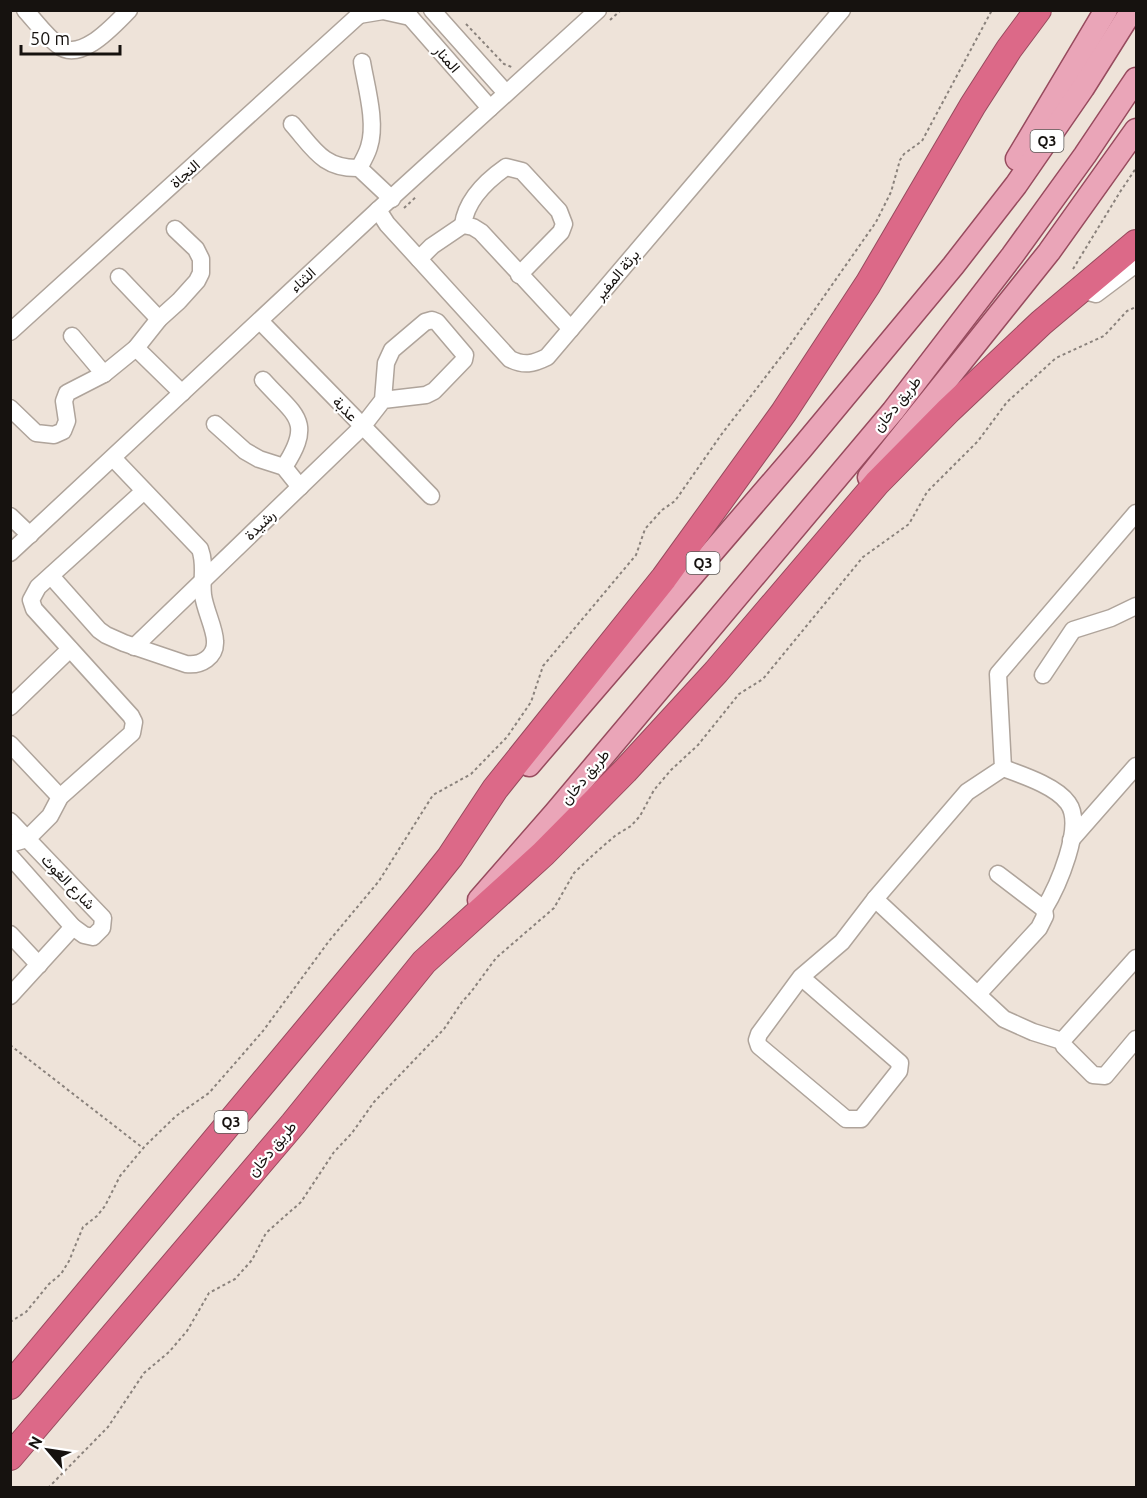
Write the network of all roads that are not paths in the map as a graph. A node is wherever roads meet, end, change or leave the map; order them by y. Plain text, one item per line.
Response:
1 (25, 10) edge
2 (432, 10) edge
3 (598, 10) edge
4 (842, 10) edge
5 (1038, 10) edge
6 (1106, 10) edge
7 (1132, 10) edge
8 (126, 11) edge
9 (360, 13) edge
10 (407, 14) edge
11 (362, 62) dead end
12 (1137, 79) edge
13 (506, 93) junction
14 (490, 108) junction
15 (292, 124) dead end
16 (1137, 130) edge
17 (359, 168) junction
18 (392, 199) junction
19 (378, 210) junction
20 (463, 225) junction
21 (175, 229) dead end
22 (1137, 243) edge
23 (419, 259) junction
24 (1137, 264) edge
25 (953, 266) junction
26 (519, 275) junction
27 (119, 277) dead end
28 (1076, 281) junction
29 (159, 319) junction
30 (260, 321) junction
31 (571, 329) junction
32 (10, 333) edge
33 (72, 336) dead end
34 (135, 348) junction
35 (104, 374) junction
36 (263, 380) dead end
37 (182, 393) junction
38 (383, 400) junction
39 (10, 408) edge
40 (214, 424) dead end
41 (362, 427) junction
42 (113, 458) junction
43 (285, 467) junction
44 (300, 487) junction
45 (144, 491) junction
46 (431, 496) dead end
47 (1137, 513) edge
48 (10, 516) edge
49 (30, 535) junction
50 (10, 553) edge
51 (51, 576) junction
52 (201, 582) junction
53 (781, 596) junction
54 (1137, 606) edge
55 (134, 647) junction
56 (70, 649) junction
57 (1043, 675) dead end
58 (10, 707) edge
59 (10, 744) edge
60 (1137, 766) edge
61 (1003, 768) junction
62 (60, 797) junction
63 (10, 821) edge
64 (1071, 840) junction
65 (19, 842) edge
66 (10, 856) edge
67 (450, 857) junction
68 (998, 874) dead end
69 (875, 899) junction
70 (1044, 909) junction
71 (73, 927) junction
72 (10, 934) edge
73 (1137, 958) edge
74 (424, 962) junction
75 (39, 965) junction
76 (801, 977) junction
77 (11, 994) edge
78 (978, 994) junction
79 (1137, 1039) edge
80 (1062, 1041) junction
81 (10, 1386) edge
82 (10, 1457) edge

1 - 8 street
2 - 13 street, المنار
3 - 13 street, الثناء
4 - 31 street, برثة المفير
5 - 67 highway
6 - 25 main road
7 - 25 main road, Q3
9 - 10 street, النجاة
9 - 32 street, النجاة
10 - 14 street, المنار
11 - 17 street
12 - 74 main road, طريق دخان
13 - 14 street, الثناء
14 - 18 street, الثناء
15 - 17 street
16 - 53 main road
17 - 18 street
18 - 19 street, الثناء
19 - 23 street, برثة المفير
19 - 30 street, الثناء
20 - 23 street
20 - 26 street
20 - 26 street
21 - 29 street
22 - 28 highway
23 - 31 street, برثة المفير
24 - 28 street
25 - 67 main road, Q3
26 - 31 street
27 - 29 street
28 - 53 highway
29 - 34 street
30 - 37 street, الثناء
30 - 41 street, عذبة
33 - 35 street
34 - 35 street
34 - 37 street
35 - 39 street
36 - 43 street
37 - 42 street, الثناء
38 - 38 street
38 - 41 street, رشيدة
40 - 43 street
41 - 44 street, رشيدة
41 - 46 street, عذبة
42 - 45 street
42 - 49 street, الثناء
43 - 44 street
44 - 52 street, رشيدة
45 - 51 street
45 - 52 street
47 - 61 street
48 - 49 street
49 - 50 street, الثناء
51 - 55 street
51 - 56 street
52 - 55 street, رشيدة
52 - 55 street
53 - 74 highway
54 - 57 street
56 - 58 street
56 - 62 street
59 - 62 street
60 - 64 street
61 - 64 street
61 - 69 street
62 - 65 street
63 - 65 street, شارع الغوث
64 - 70 street
65 - 71 street, شارع الغوث
66 - 71 street, شارع الغوث
67 - 81 highway, Q3
68 - 70 street
69 - 76 street
69 - 78 street
70 - 78 street
71 - 75 street
72 - 75 street
73 - 80 street
74 - 82 highway, طريق دخان
75 - 77 street
76 - 76 street
78 - 80 street
79 - 80 street

